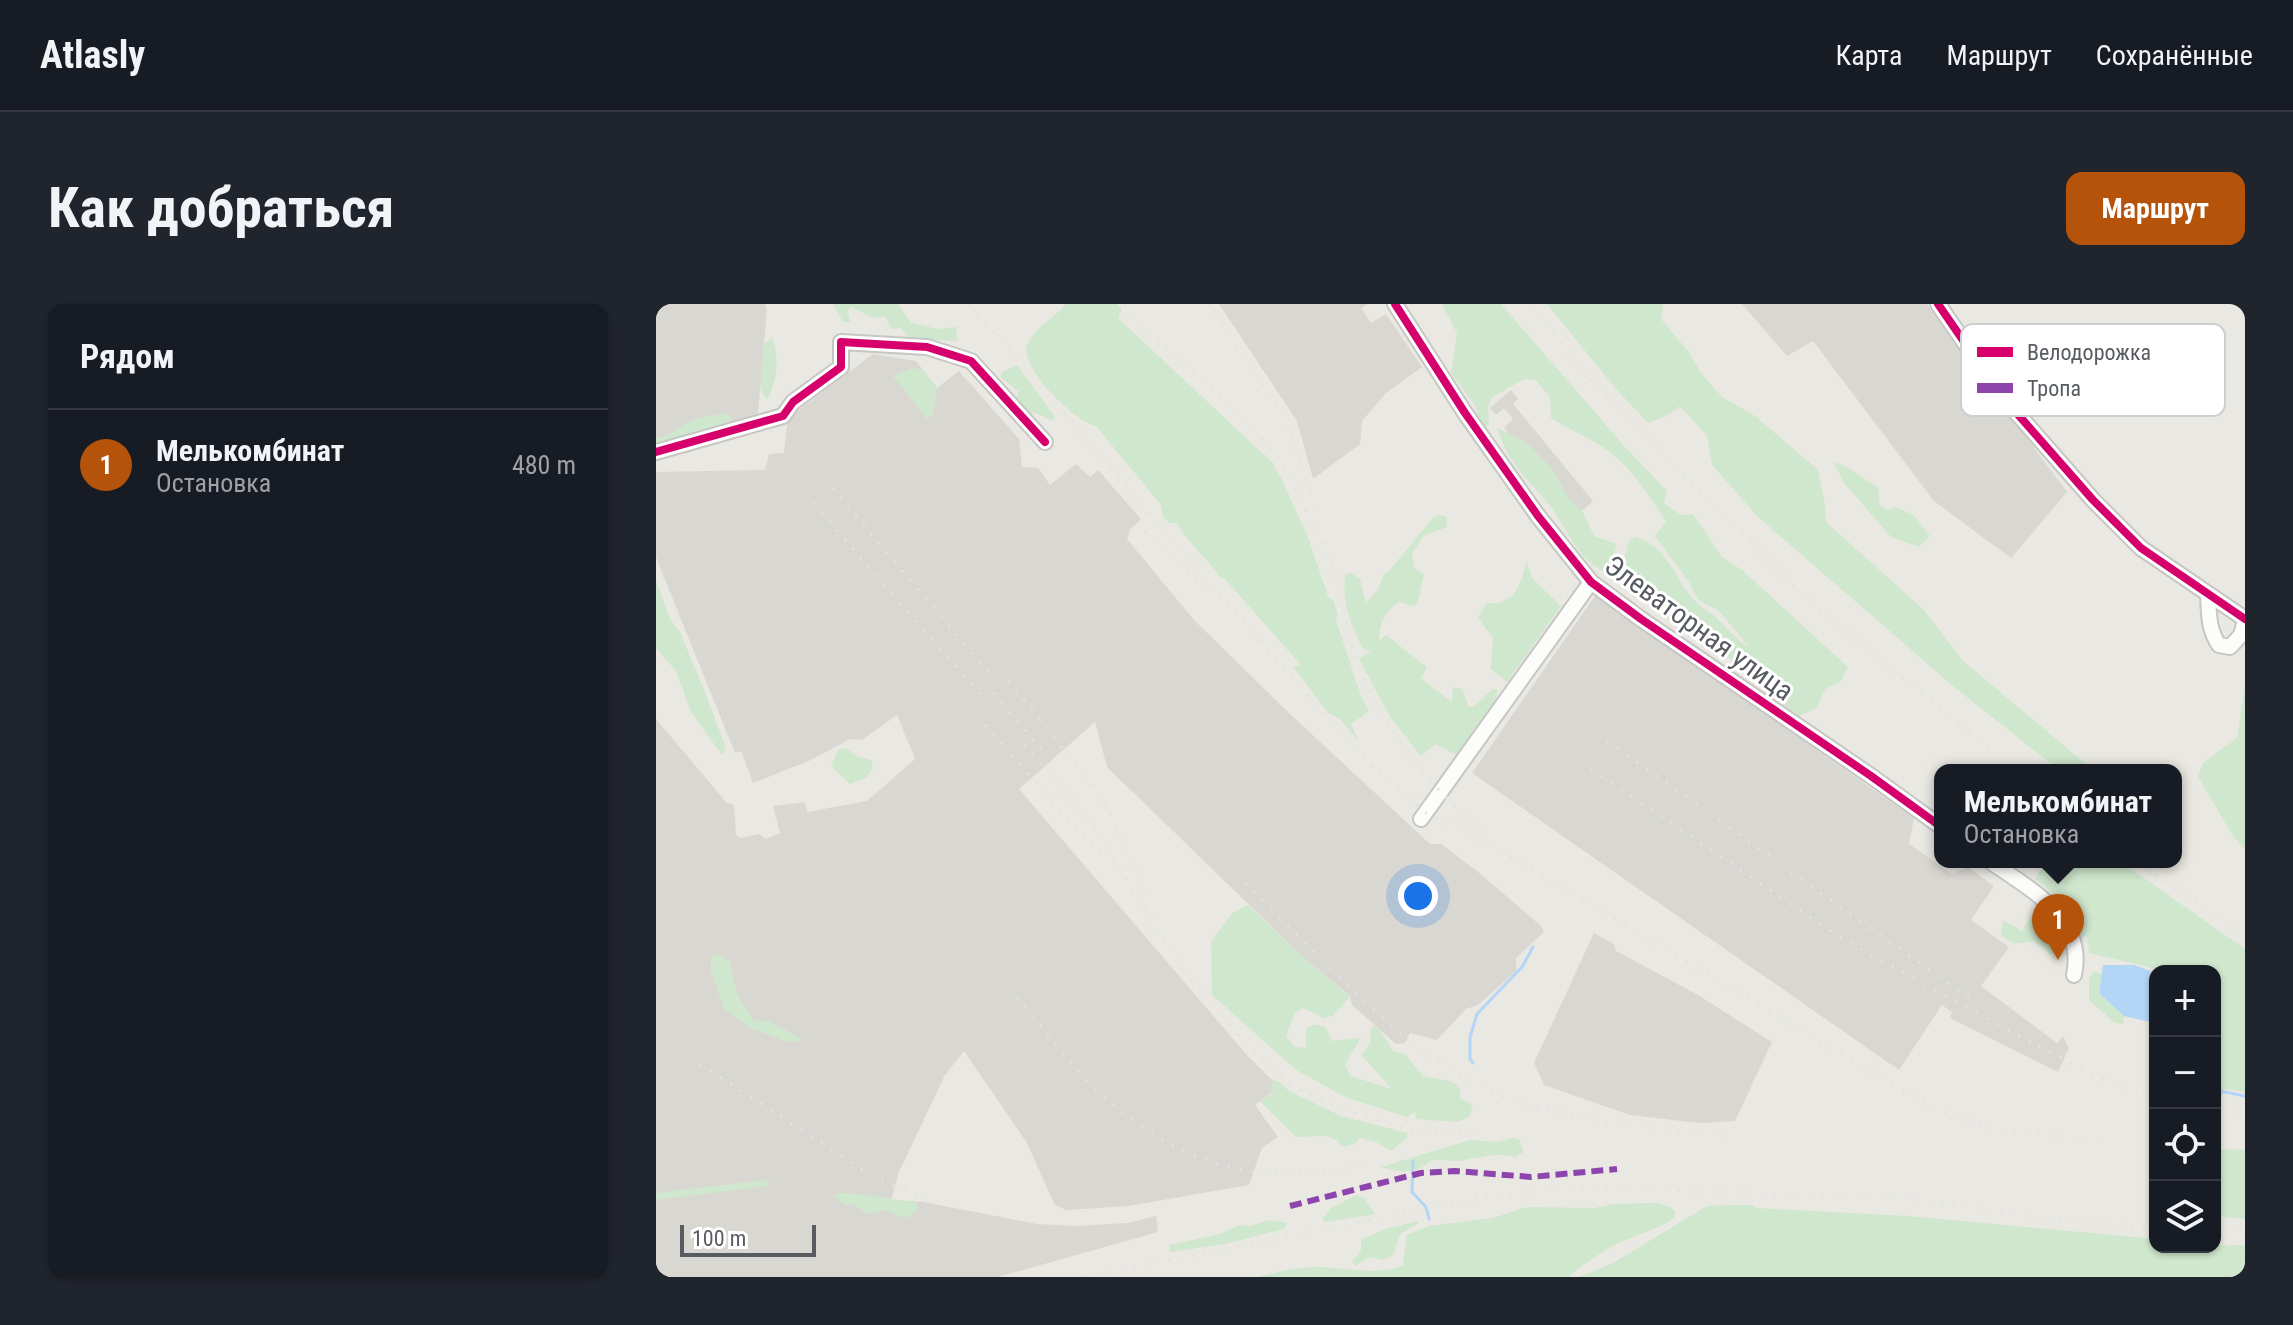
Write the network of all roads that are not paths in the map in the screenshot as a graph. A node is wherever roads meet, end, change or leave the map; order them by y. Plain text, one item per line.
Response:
1 (1395, 304) edge
2 (1938, 304) edge
3 (1961, 337) edge
4 (2019, 416) edge
5 (1045, 442) dead end
6 (656, 452) edge
7 (1591, 582) junction
8 (2208, 594) junction
9 (2245, 620) edge
10 (1421, 819) dead end
11 (1934, 822) edge
12 (1999, 868) edge
13 (2074, 975) dead end

1 - 7 street, Элеваторная улица
2 - 3 street
4 - 8 street
5 - 6 street
7 - 10 street
7 - 11 street, Элеваторная улица
8 - 9 street
8 - 9 street
12 - 13 street

